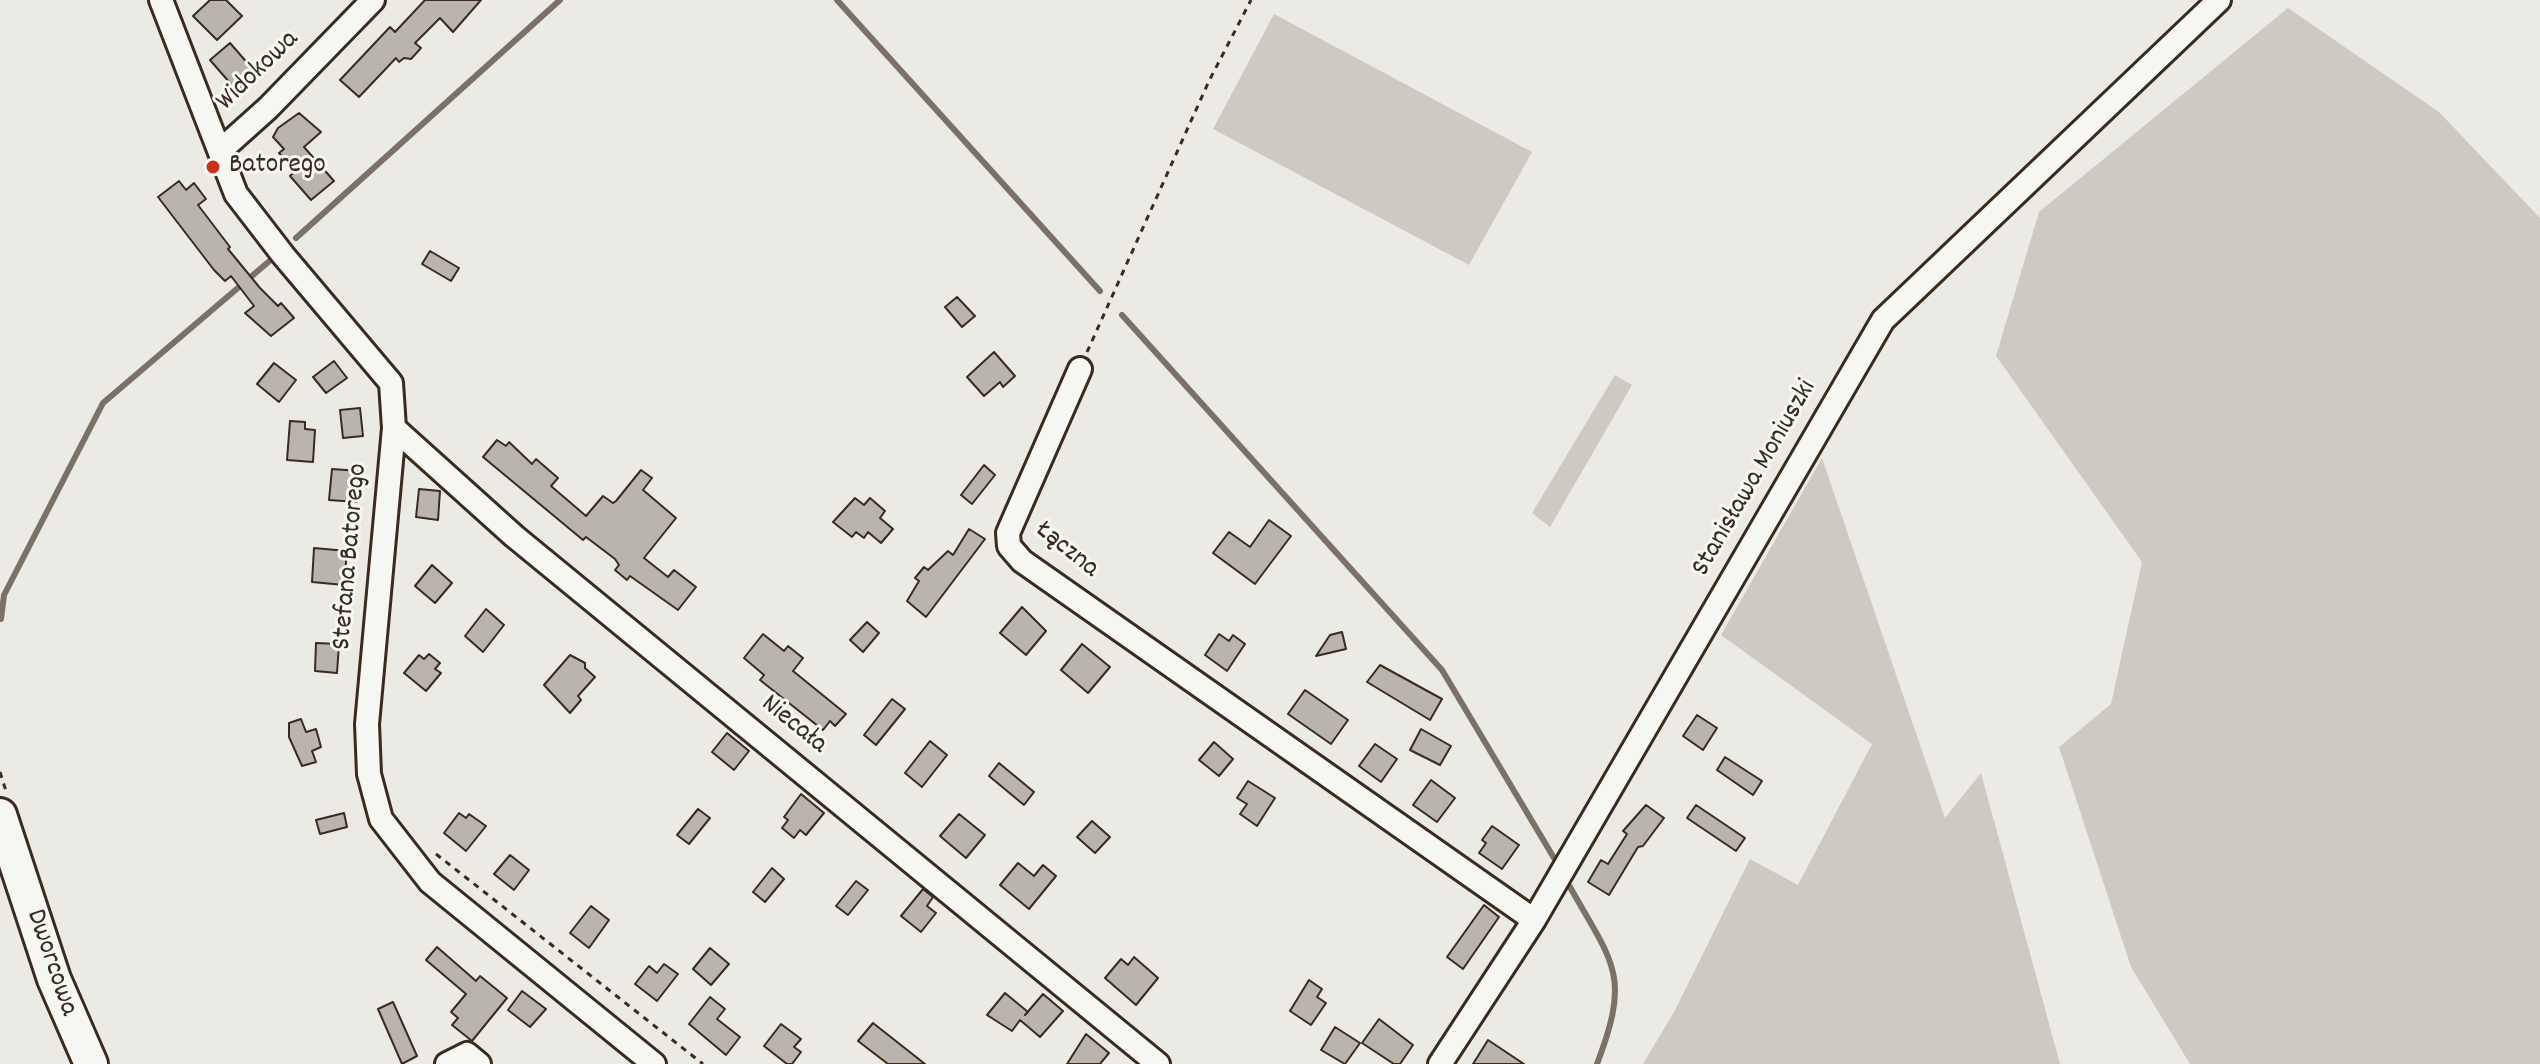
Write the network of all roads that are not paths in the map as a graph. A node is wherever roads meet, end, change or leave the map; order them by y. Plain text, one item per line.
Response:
1 (161, 0) edge
2 (373, 0) edge
3 (2219, 0) edge
4 (220, 151) junction
5 (1080, 369) road end
6 (394, 428) junction
7 (0, 815) edge
8 (1534, 920) junction
9 (91, 1064) edge
10 (447, 1064) edge
11 (479, 1064) edge
12 (654, 1064) edge
13 (1158, 1064) edge
14 (1440, 1064) edge

1 - 4 street, Stefana Batorego
2 - 4 street, Widokowa
3 - 8 street, Stanisława Moniuszki
4 - 6 street, Stefana Batorego
5 - 8 street, Łączna
6 - 12 street, Stefana Batorego
6 - 13 street, Niecała
7 - 9 street, Dworcowa
8 - 14 street, Stanisława Moniuszki
10 - 11 street

